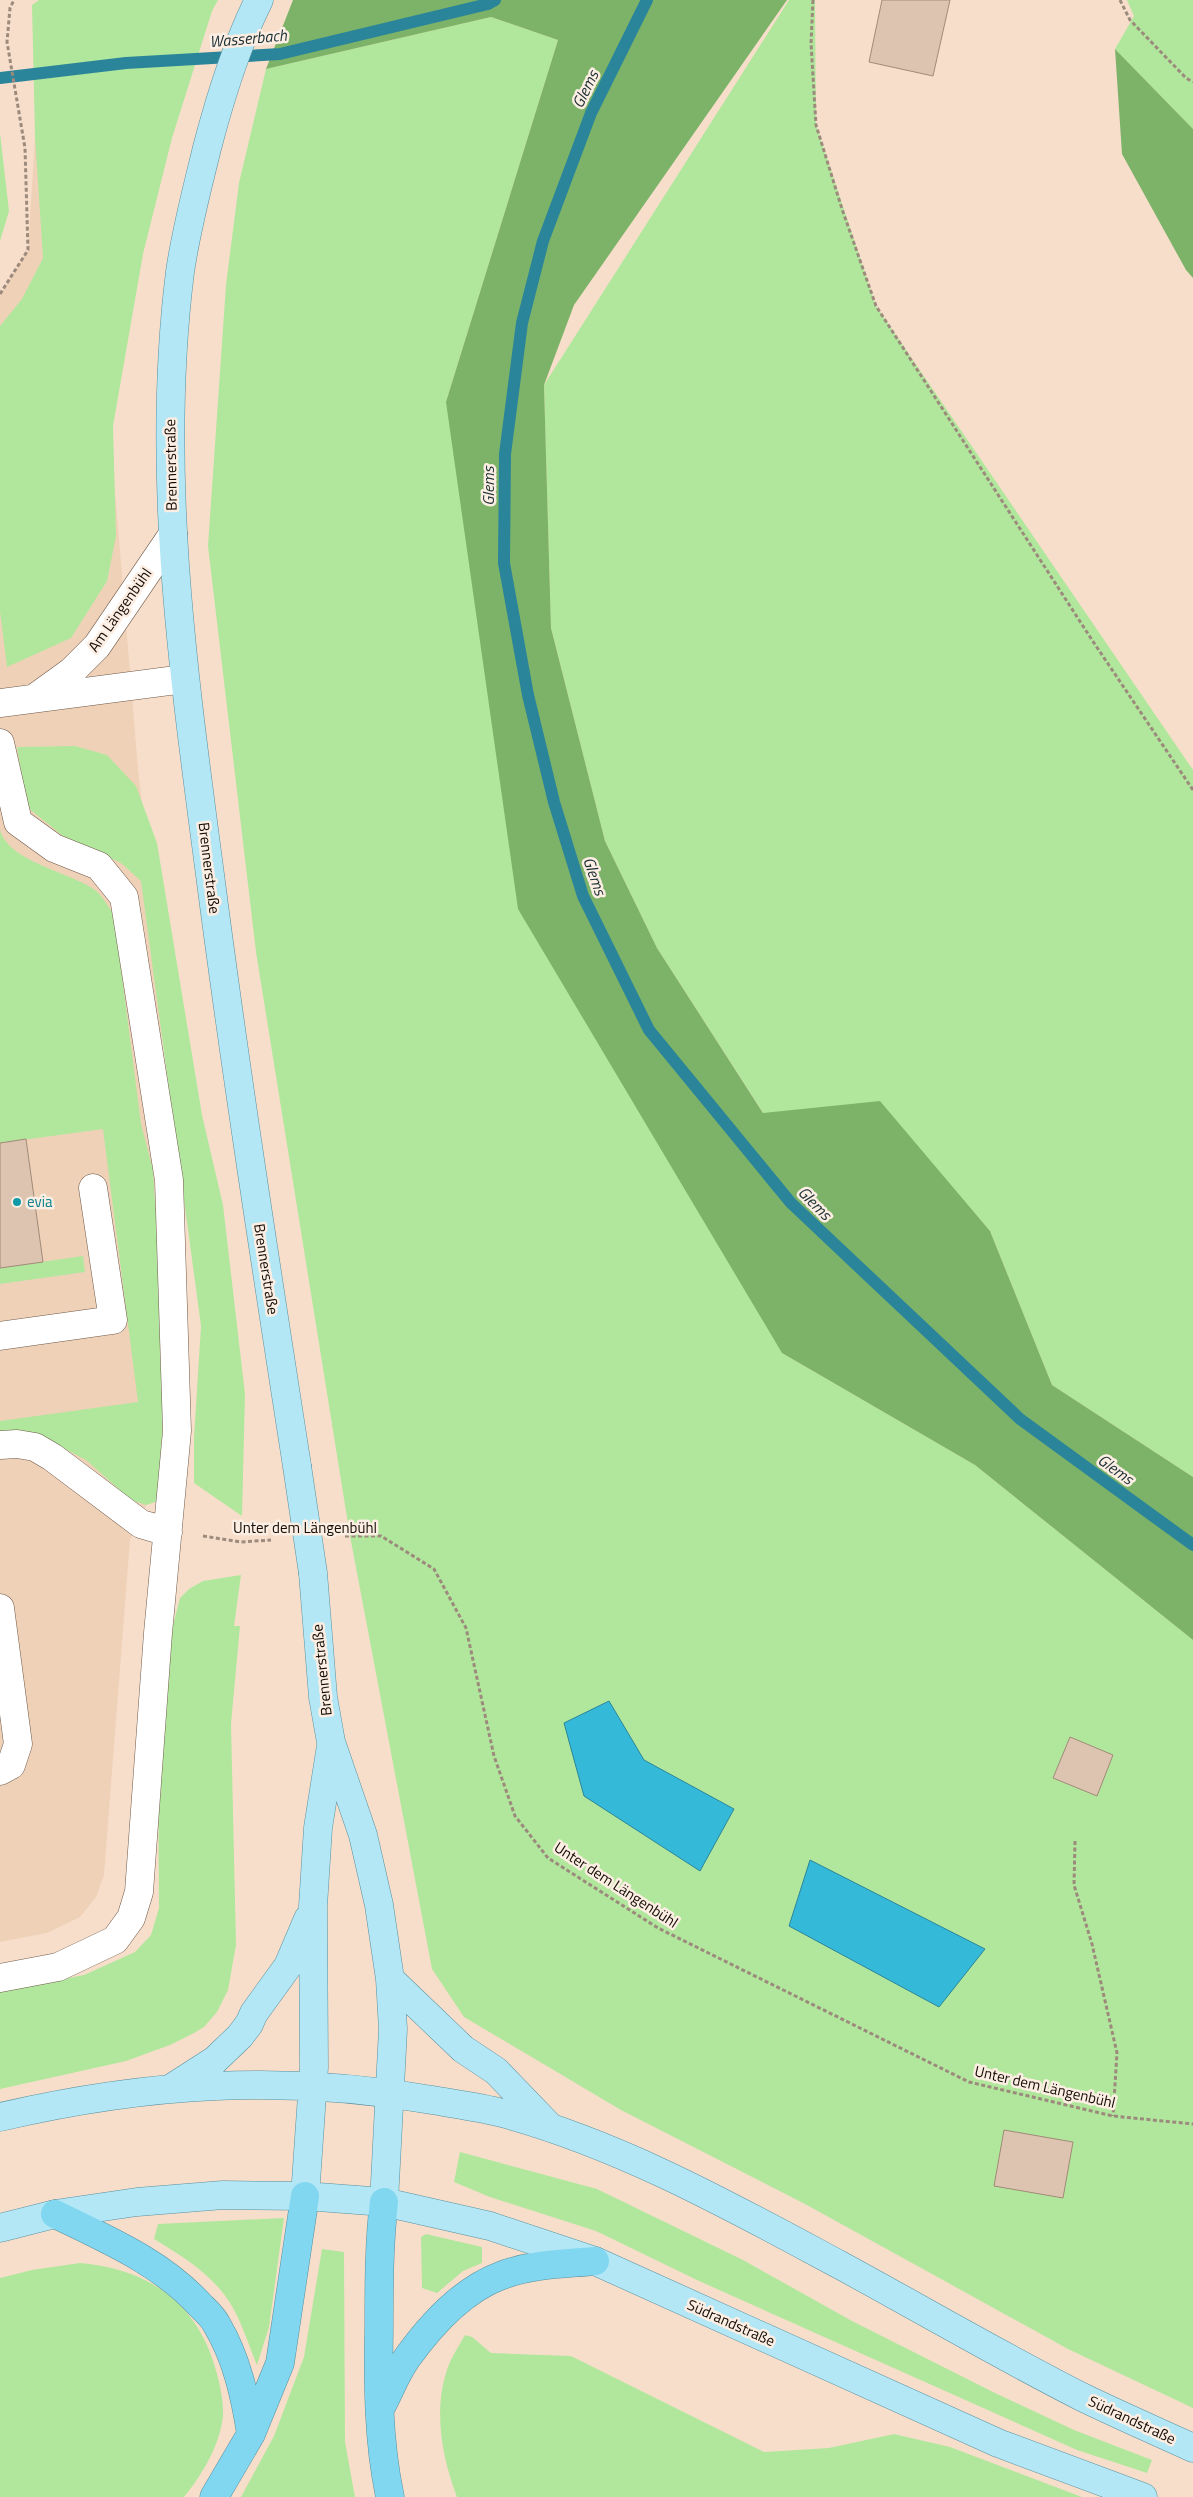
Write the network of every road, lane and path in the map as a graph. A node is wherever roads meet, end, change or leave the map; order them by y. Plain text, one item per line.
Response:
1 (14, 0) edge
2 (813, 0) edge
3 (1120, 0) edge
4 (257, 4) edge
5 (1193, 82) edge
6 (0, 294) edge
7 (173, 534) junction
8 (184, 679) junction
9 (36, 697) junction
10 (0, 703) edge
11 (0, 743) edge
12 (1193, 790) edge
13 (93, 1188) dead end
14 (0, 1336) edge
15 (0, 1445) edge
16 (168, 1532) junction
17 (340, 1536) dead end
18 (281, 1540) dead end
19 (0, 1608) edge
20 (331, 1742) junction
21 (0, 1771) edge
22 (1075, 1841) dead end
23 (313, 1906) junction
24 (0, 1978) edge
25 (390, 1979) junction
26 (313, 2085) junction
27 (173, 2087) junction
28 (390, 2093) junction
29 (1113, 2116) junction
30 (0, 2117) edge
31 (1193, 2124) edge
32 (552, 2129) junction
33 (305, 2196) junction
34 (384, 2202) junction
35 (55, 2214) junction
36 (0, 2228) edge
37 (595, 2261) junction
38 (378, 2412) junction
39 (251, 2434) junction
40 (1193, 2448) edge
41 (214, 2497) edge
42 (390, 2497) edge
43 (1143, 2497) edge

1 - 6 path
2 - 12 path
3 - 5 path
4 - 7 main road, Brennerstraße
7 - 8 main road, Brennerstraße
7 - 9 street, Am Längenbühl
8 - 9 street, Am Längenbühl
8 - 20 main road, Brennerstraße, bridge
9 - 10 street, Am Längenbühl
11 - 16 street
13 - 14 street
15 - 16 street
16 - 18 path, Unter dem Längenbühl
16 - 24 street
17 - 29 path, Unter dem Längenbühl
19 - 21 street
20 - 23 main road, Brennerstraße
20 - 25 main road, Brennerstraße
22 - 29 path
23 - 26 main road, Brennerstraße
23 - 27 main road
25 - 28 main road, Brennerstraße
25 - 32 main road
26 - 27 main road, Südrandstraße
26 - 28 main road, Südrandstraße
26 - 33 main road, Brennerstraße
27 - 30 main road, Südrandstraße
28 - 32 main road, Südrandstraße
28 - 34 main road, Brennerstraße
29 - 31 path, Unter dem Längenbühl
32 - 40 main road, Südrandstraße
33 - 34 main road, Südrandstraße
33 - 35 main road, Südrandstraße
33 - 39 highway
34 - 37 main road, Südrandstraße
34 - 38 highway
35 - 36 main road, Südrandstraße
35 - 39 highway
37 - 38 highway
37 - 43 main road, Südrandstraße
38 - 42 highway
39 - 41 highway

